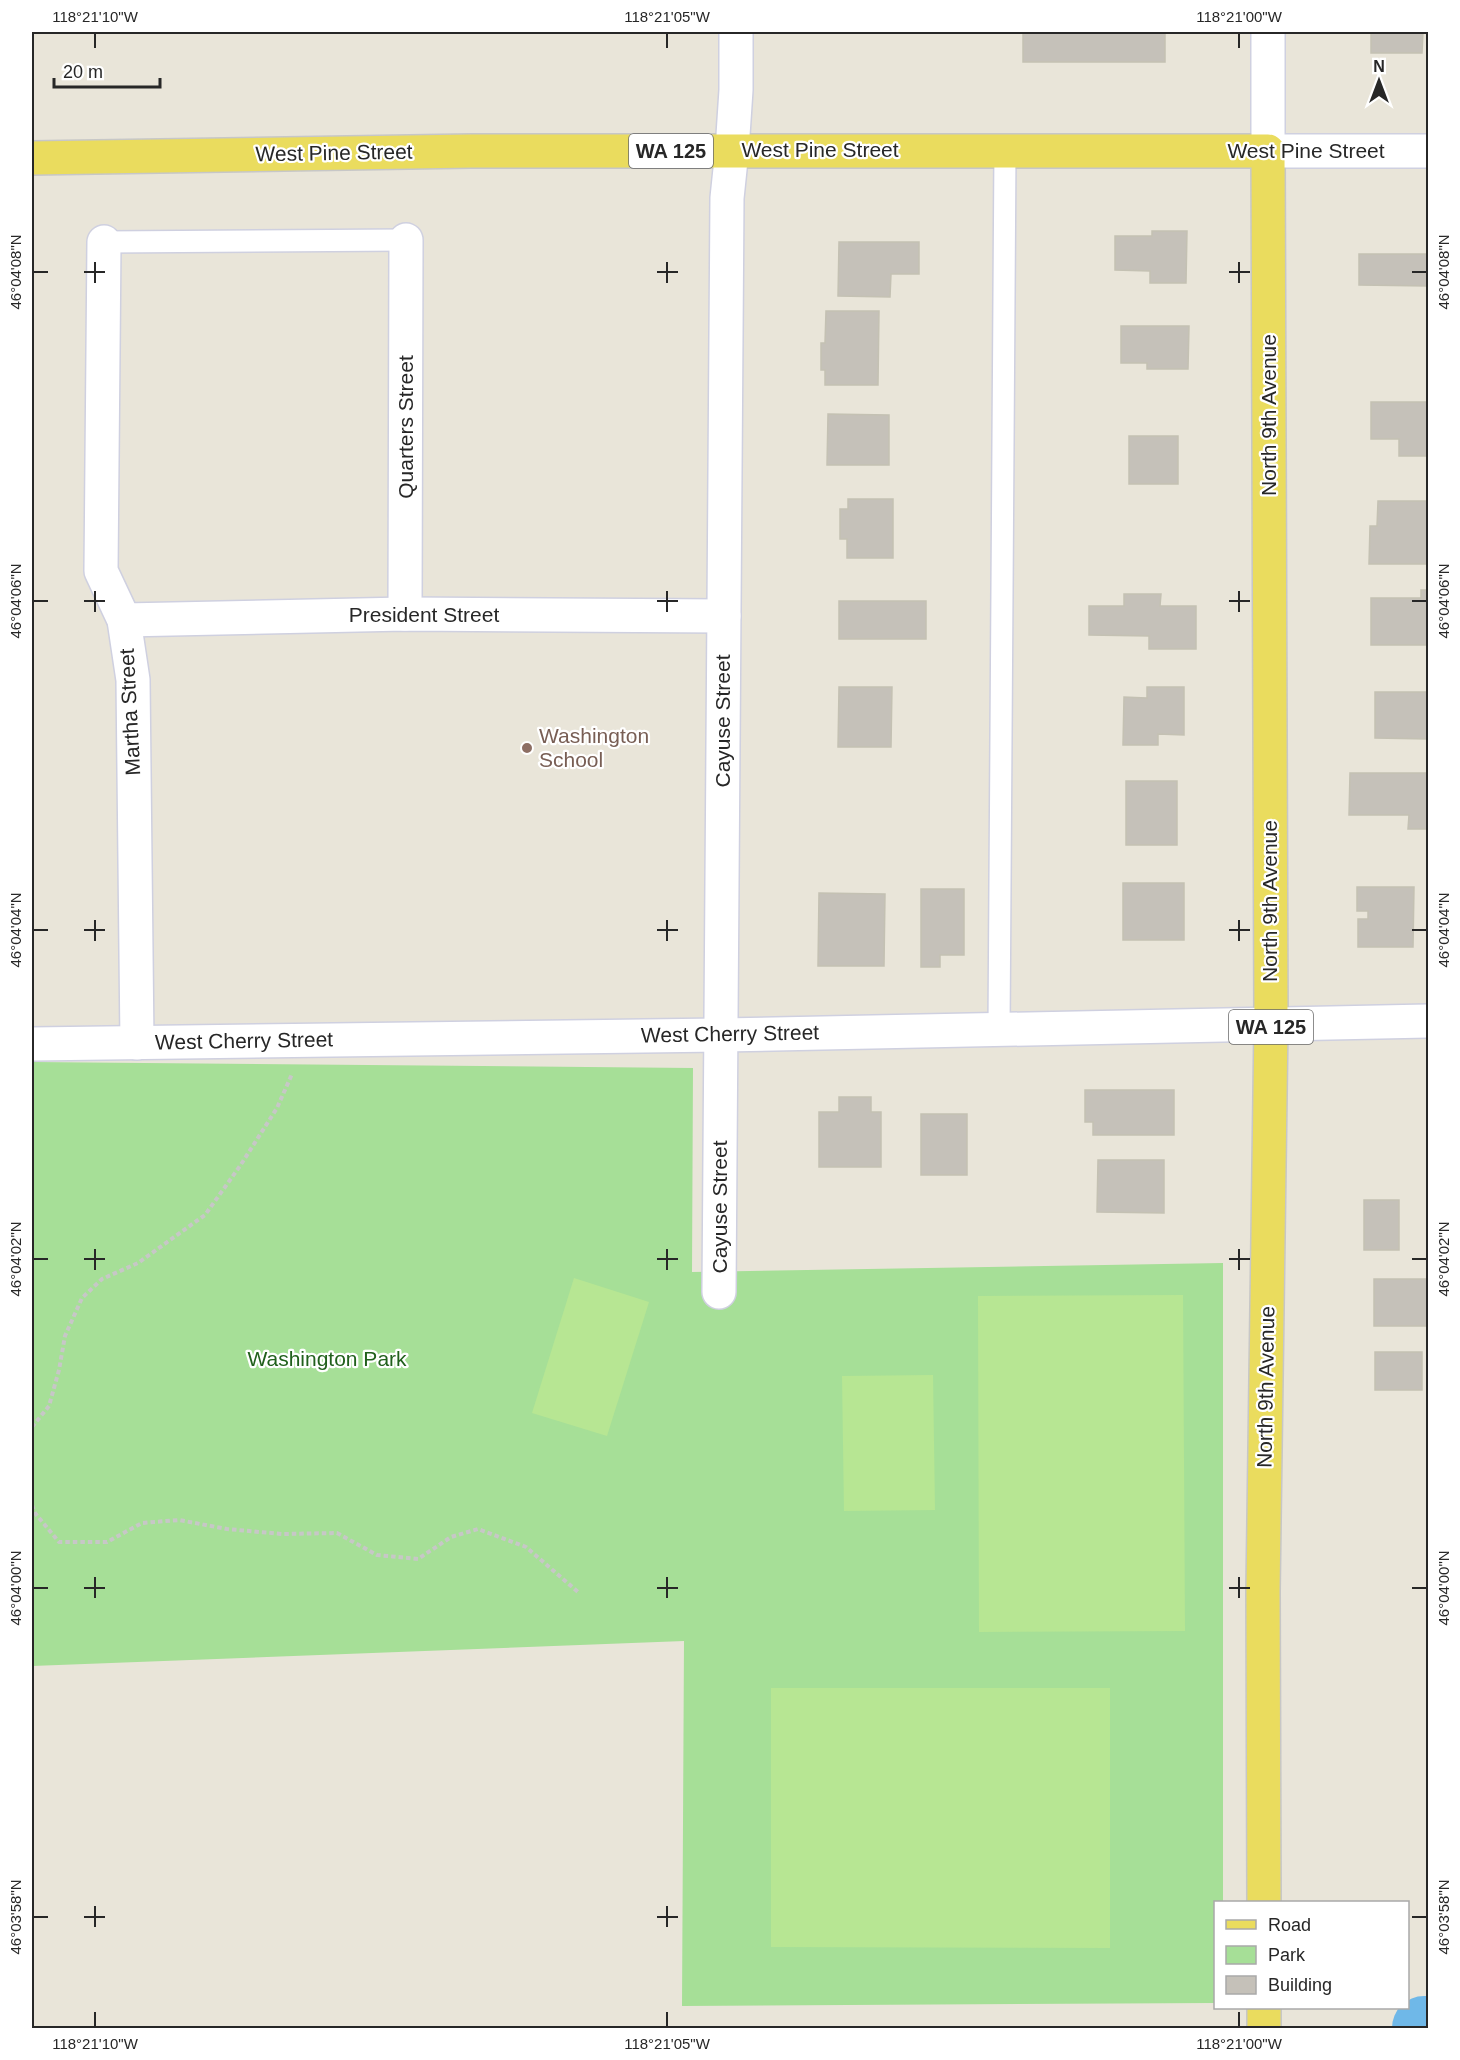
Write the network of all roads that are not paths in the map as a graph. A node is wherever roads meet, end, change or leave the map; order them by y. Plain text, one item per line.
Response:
1 (736, 32) edge
2 (1268, 32) edge
3 (732, 150) junction
4 (1005, 150) junction
5 (1268, 151) junction
6 (1428, 151) edge
7 (32, 159) edge
8 (406, 240) joint
9 (104, 242) joint
10 (405, 614) junction
11 (724, 616) junction
12 (124, 620) junction
13 (1428, 1021) edge
14 (1271, 1024) junction
15 (999, 1030) junction
16 (721, 1035) junction
17 (137, 1042) junction
18 (32, 1044) edge
19 (719, 1292) dead end
20 (1264, 1901) edge
21 (1264, 2009) edge
22 (1264, 2028) edge

1 - 3 street
2 - 5 street
3 - 4 main road, West Pine Street / WA 125
3 - 7 main road, West Pine Street / WA 125
3 - 11 street, Cayuse Street
4 - 5 main road, West Pine Street / WA 125
4 - 15 lane
5 - 6 street, West Pine Street
5 - 14 main road, North 9th Avenue / WA 125
8 - 9 lane
8 - 10 street, Quarters Street
9 - 12 street, Martha Street
10 - 11 street, President Street
10 - 12 street, President Street
11 - 16 street, Cayuse Street
12 - 17 street, Martha Street
13 - 14 street, West Cherry Street
14 - 15 street, West Cherry Street
14 - 20 main road, North 9th Avenue / WA 125
15 - 16 street, West Cherry Street
16 - 17 street, West Cherry Street
16 - 19 street, Cayuse Street
17 - 18 street, West Cherry Street
21 - 22 main road

